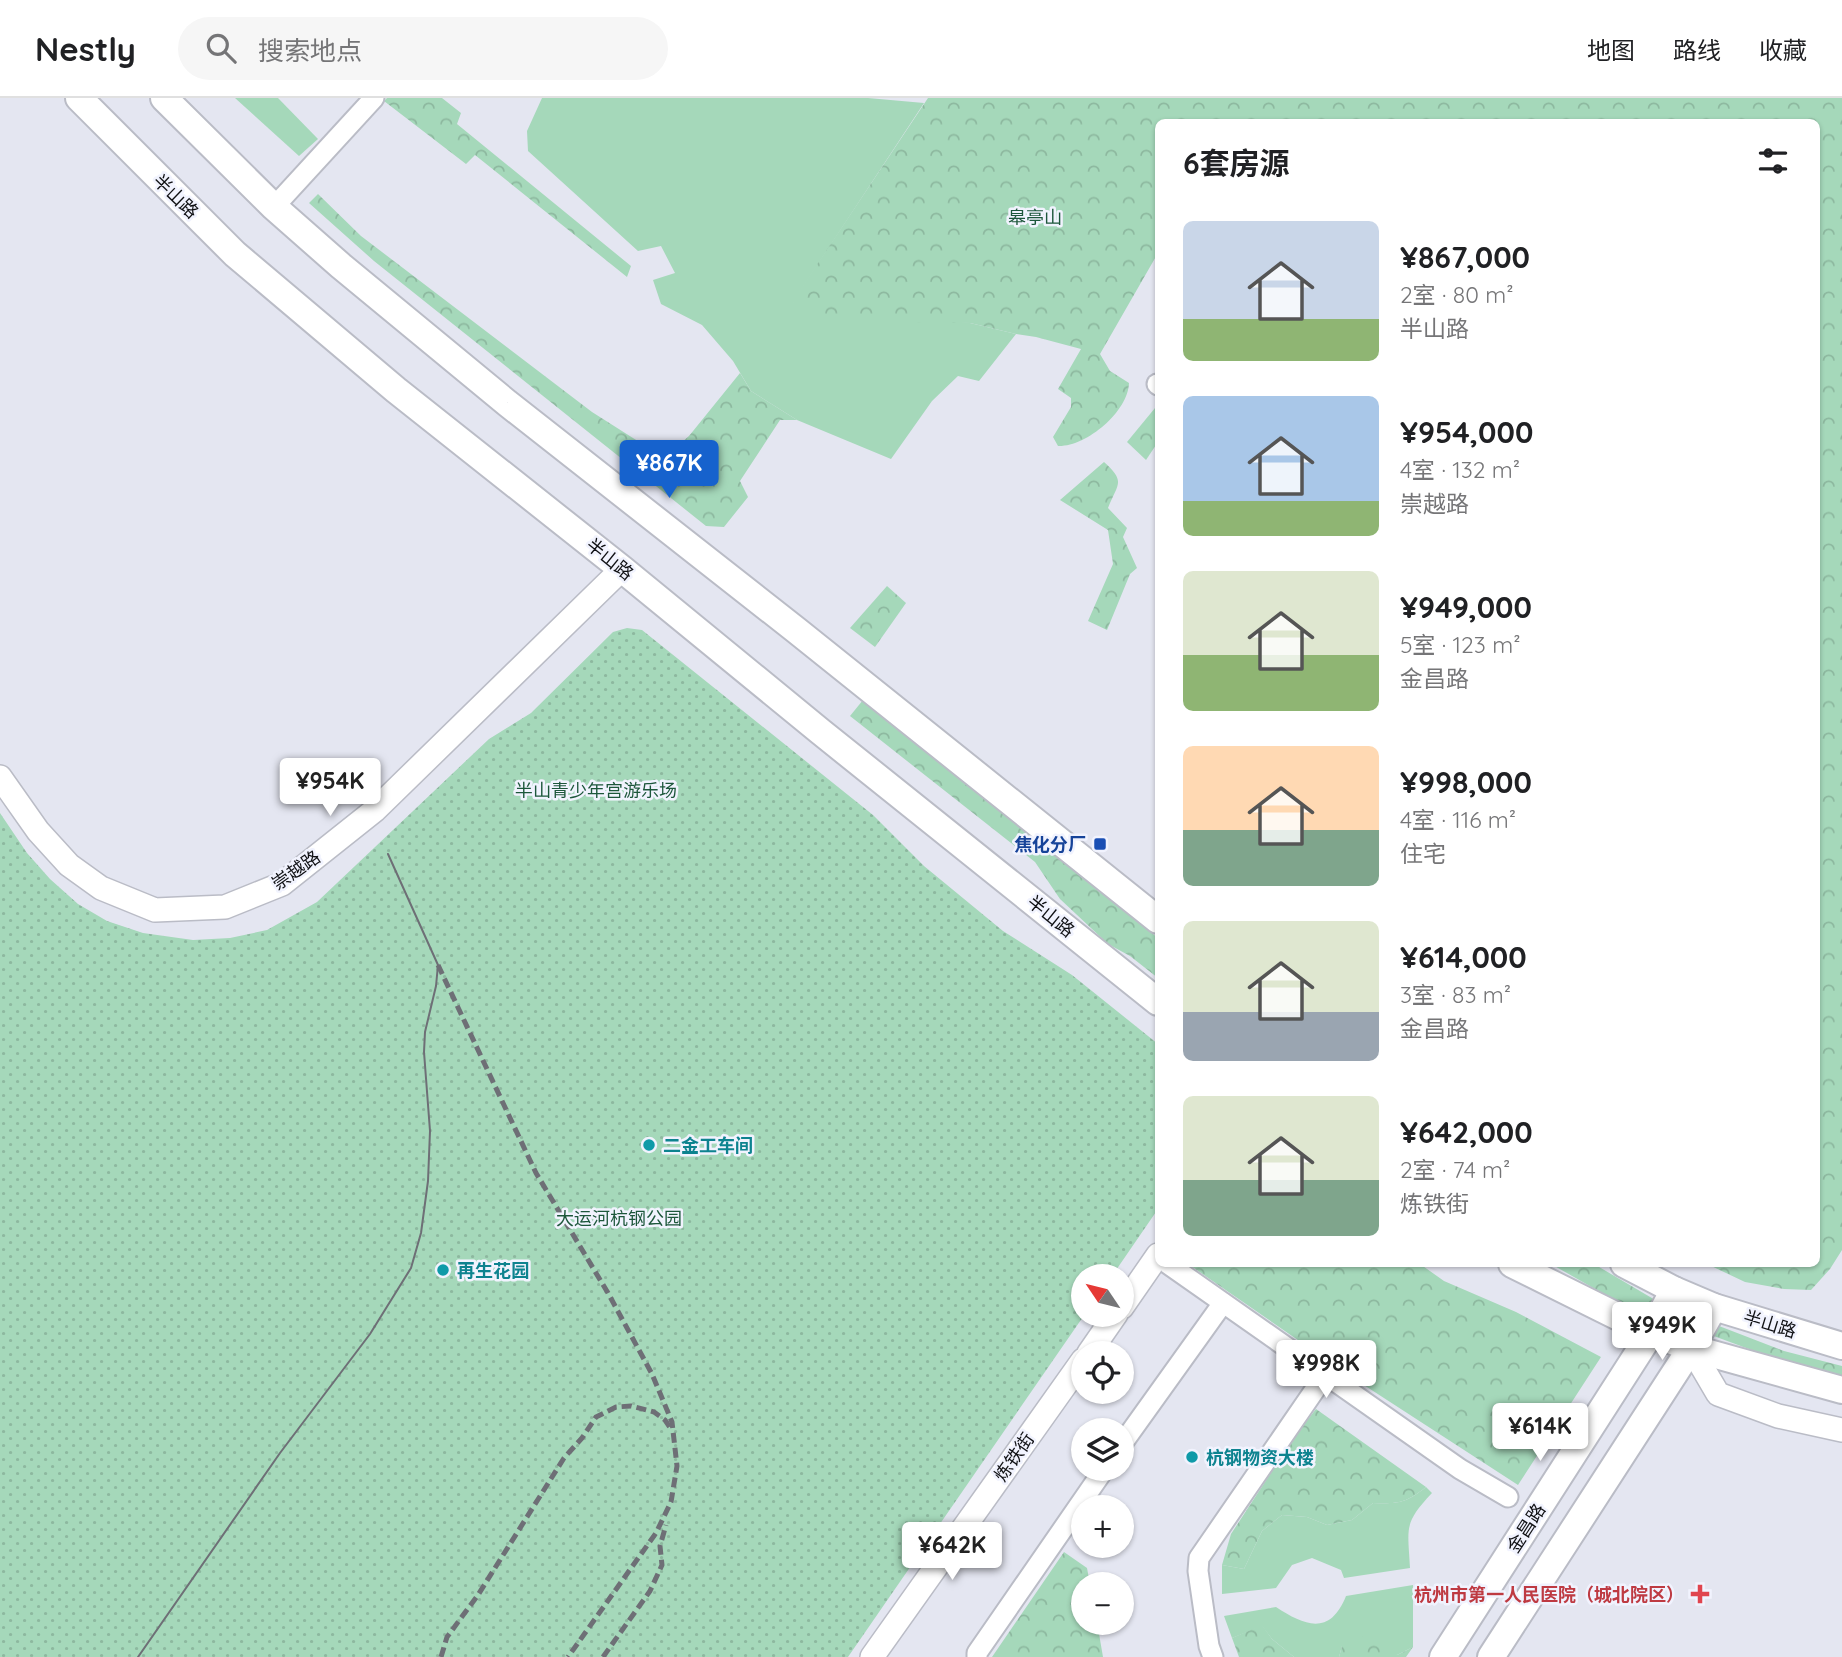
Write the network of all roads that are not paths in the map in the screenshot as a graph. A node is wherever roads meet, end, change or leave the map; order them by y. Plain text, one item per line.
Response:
1 (79, 98) edge
2 (163, 98) edge
3 (374, 98) edge
4 (274, 207) junction
5 (622, 569) junction
6 (0, 777) edge
7 (1155, 918) edge
8 (1155, 1000) edge
9 (1155, 1260) edge
10 (1172, 1267) edge
11 (1518, 1267) edge
12 (1630, 1267) edge
13 (1134, 1290) edge
14 (1674, 1290) junction
15 (1223, 1303) junction
16 (1714, 1307) junction
17 (1651, 1333) junction
18 (1842, 1346) edge
19 (1691, 1349) junction
20 (1325, 1375) junction
21 (1071, 1377) edge
22 (1842, 1390) edge
23 (1134, 1427) edge
24 (1842, 1430) edge
25 (1096, 1481) edge
26 (1508, 1497) dead end
27 (872, 1657) edge
28 (977, 1657) edge
29 (1213, 1657) edge
30 (1443, 1657) edge
31 (1492, 1657) edge

1 - 5 main road, 半山路
2 - 4 main road
3 - 4 street
4 - 7 main road
5 - 6 street, 崇越路
5 - 8 main road, 半山路
9 - 13 street
10 - 15 street
11 - 17 main road
12 - 14 main road, 半山路
14 - 16 main road, 半山路
14 - 17 main road, 金昌路
15 - 20 street
15 - 23 street
16 - 18 main road, 半山路
16 - 19 main road
17 - 19 main road
17 - 30 main road, 金昌路
19 - 22 main road
19 - 24 street
19 - 31 main road
20 - 26 street
20 - 29 street
21 - 27 street, 炼铁街
25 - 28 street

